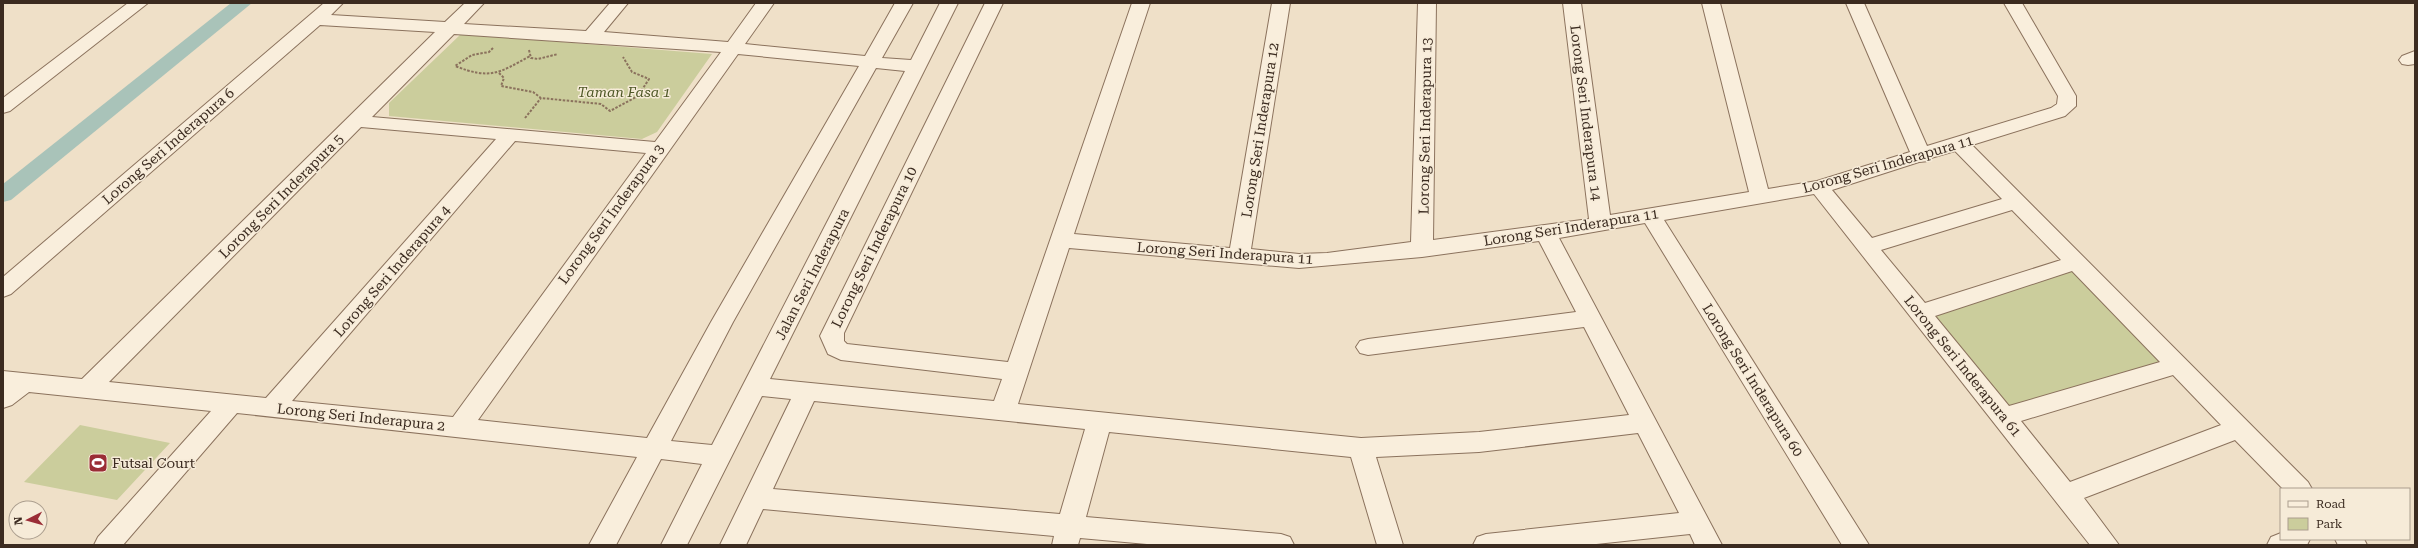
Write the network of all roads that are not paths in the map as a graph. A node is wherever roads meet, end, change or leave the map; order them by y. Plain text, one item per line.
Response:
1 (139, 3) edge
2 (334, 3) edge
3 (475, 3) edge
4 (619, 3) edge
5 (765, 3) edge
6 (904, 3) edge
7 (949, 3) edge
8 (994, 3) edge
9 (1142, 3) edge
10 (1281, 3) edge
11 (1427, 3) edge
12 (1572, 3) edge
13 (1711, 3) edge
14 (1855, 3) edge
15 (2013, 3) edge
16 (315, 19) junction
17 (449, 28) junction
18 (590, 37) junction
19 (733, 49) junction
20 (871, 62) junction
21 (916, 66) junction
22 (3, 107) edge
23 (357, 121) junction
24 (511, 134) junction
25 (1960, 144) junction
26 (658, 148) junction
27 (1922, 157) junction
28 (1819, 188) junction
29 (1760, 197) junction
30 (2018, 201) junction
31 (1650, 215) junction
32 (1600, 223) junction
33 (1546, 233) junction
34 (1061, 240) junction
35 (1867, 247) junction
36 (1422, 250) junction
37 (1239, 256) junction
38 (2077, 262) junction
39 (3, 289) edge
40 (1920, 313) junction
41 (1591, 318) junction
42 (1368, 347) dead end
43 (2178, 365) junction
44 (1017, 372) junction
45 (13, 382) edge
46 (756, 386) junction
47 (87, 389) junction
48 (806, 393) junction
49 (3, 399) edge
50 (231, 404) junction
51 (272, 407) junction
52 (1003, 412) junction
53 (2004, 418) junction
54 (1098, 422) junction
55 (1645, 423) junction
56 (459, 427) junction
57 (2240, 428) junction
58 (1361, 448) junction
59 (653, 450) junction
60 (719, 456) junction
61 (2298, 488) edge
62 (2066, 494) junction
63 (757, 498) junction
64 (1697, 522) junction
65 (1068, 535) edge
66 (2294, 540) edge
67 (107, 545) edge
68 (602, 545) edge
69 (674, 545) edge
70 (733, 545) edge
71 (1281, 545) edge
72 (1390, 545) edge
73 (1486, 545) edge
74 (1709, 545) edge
75 (1856, 545) edge
76 (2106, 545) edge
77 (2280, 545) edge

1 - 22 street
2 - 16 street, Lorong Seri Inderapura 6
3 - 17 street, Lorong Seri Inderapura 5
4 - 18 street
5 - 19 street, Lorong Seri Inderapura 3
6 - 20 street
7 - 21 street, Jalan Seri Inderapura
8 - 44 street, Lorong Seri Inderapura 10
9 - 34 street
10 - 37 street, Lorong Seri Inderapura 12
11 - 36 street, Lorong Seri Inderapura 13
12 - 32 street, Lorong Seri Inderapura 14
13 - 29 street
14 - 27 street
15 - 25 street, Lorong Seri Inderapura 11
16 - 17 street
16 - 39 street, Lorong Seri Inderapura 6
17 - 18 street
17 - 23 street, Lorong Seri Inderapura 5
18 - 19 street
19 - 20 street
19 - 26 street, Lorong Seri Inderapura 3
20 - 21 street
20 - 59 street
21 - 46 street, Jalan Seri Inderapura
23 - 24 street
23 - 47 street, Lorong Seri Inderapura 5
24 - 26 street
24 - 51 street, Lorong Seri Inderapura 4
25 - 27 street, Lorong Seri Inderapura 11
25 - 30 street
26 - 56 street, Lorong Seri Inderapura 3
27 - 28 street, Lorong Seri Inderapura 11
28 - 29 street, Lorong Seri Inderapura 11
28 - 35 street, Lorong Seri Inderapura 61
29 - 31 street, Lorong Seri Inderapura 11
30 - 35 street
30 - 38 street
31 - 32 street, Lorong Seri Inderapura 11
31 - 75 street, Lorong Seri Inderapura 60
32 - 33 street, Lorong Seri Inderapura 11
33 - 36 street, Lorong Seri Inderapura 11
33 - 41 street
34 - 37 street, Lorong Seri Inderapura 11
34 - 44 street
35 - 40 street, Lorong Seri Inderapura 61
36 - 37 street, Lorong Seri Inderapura 11
38 - 40 street
38 - 43 street
40 - 53 street, Lorong Seri Inderapura 61
41 - 42 street
41 - 55 street
43 - 53 street
43 - 57 street
44 - 52 street
45 - 47 street, Lorong Seri Inderapura 2
45 - 49 street
46 - 48 street
46 - 60 street, Jalan Seri Inderapura
47 - 50 street, Lorong Seri Inderapura 2
48 - 52 street
48 - 63 street
50 - 51 street, Lorong Seri Inderapura 2
50 - 67 street
51 - 56 street, Lorong Seri Inderapura 2
52 - 54 street
53 - 62 street, Lorong Seri Inderapura 61
54 - 58 street
54 - 65 street
55 - 58 street
55 - 64 street
56 - 59 street, Lorong Seri Inderapura 2
57 - 61 street
57 - 62 street
58 - 72 street
59 - 60 street, Lorong Seri Inderapura 2
59 - 68 street
60 - 69 street, Jalan Seri Inderapura
62 - 76 street, Lorong Seri Inderapura 61
63 - 65 street
63 - 70 street
64 - 73 street
64 - 74 street
65 - 71 street
66 - 77 street

